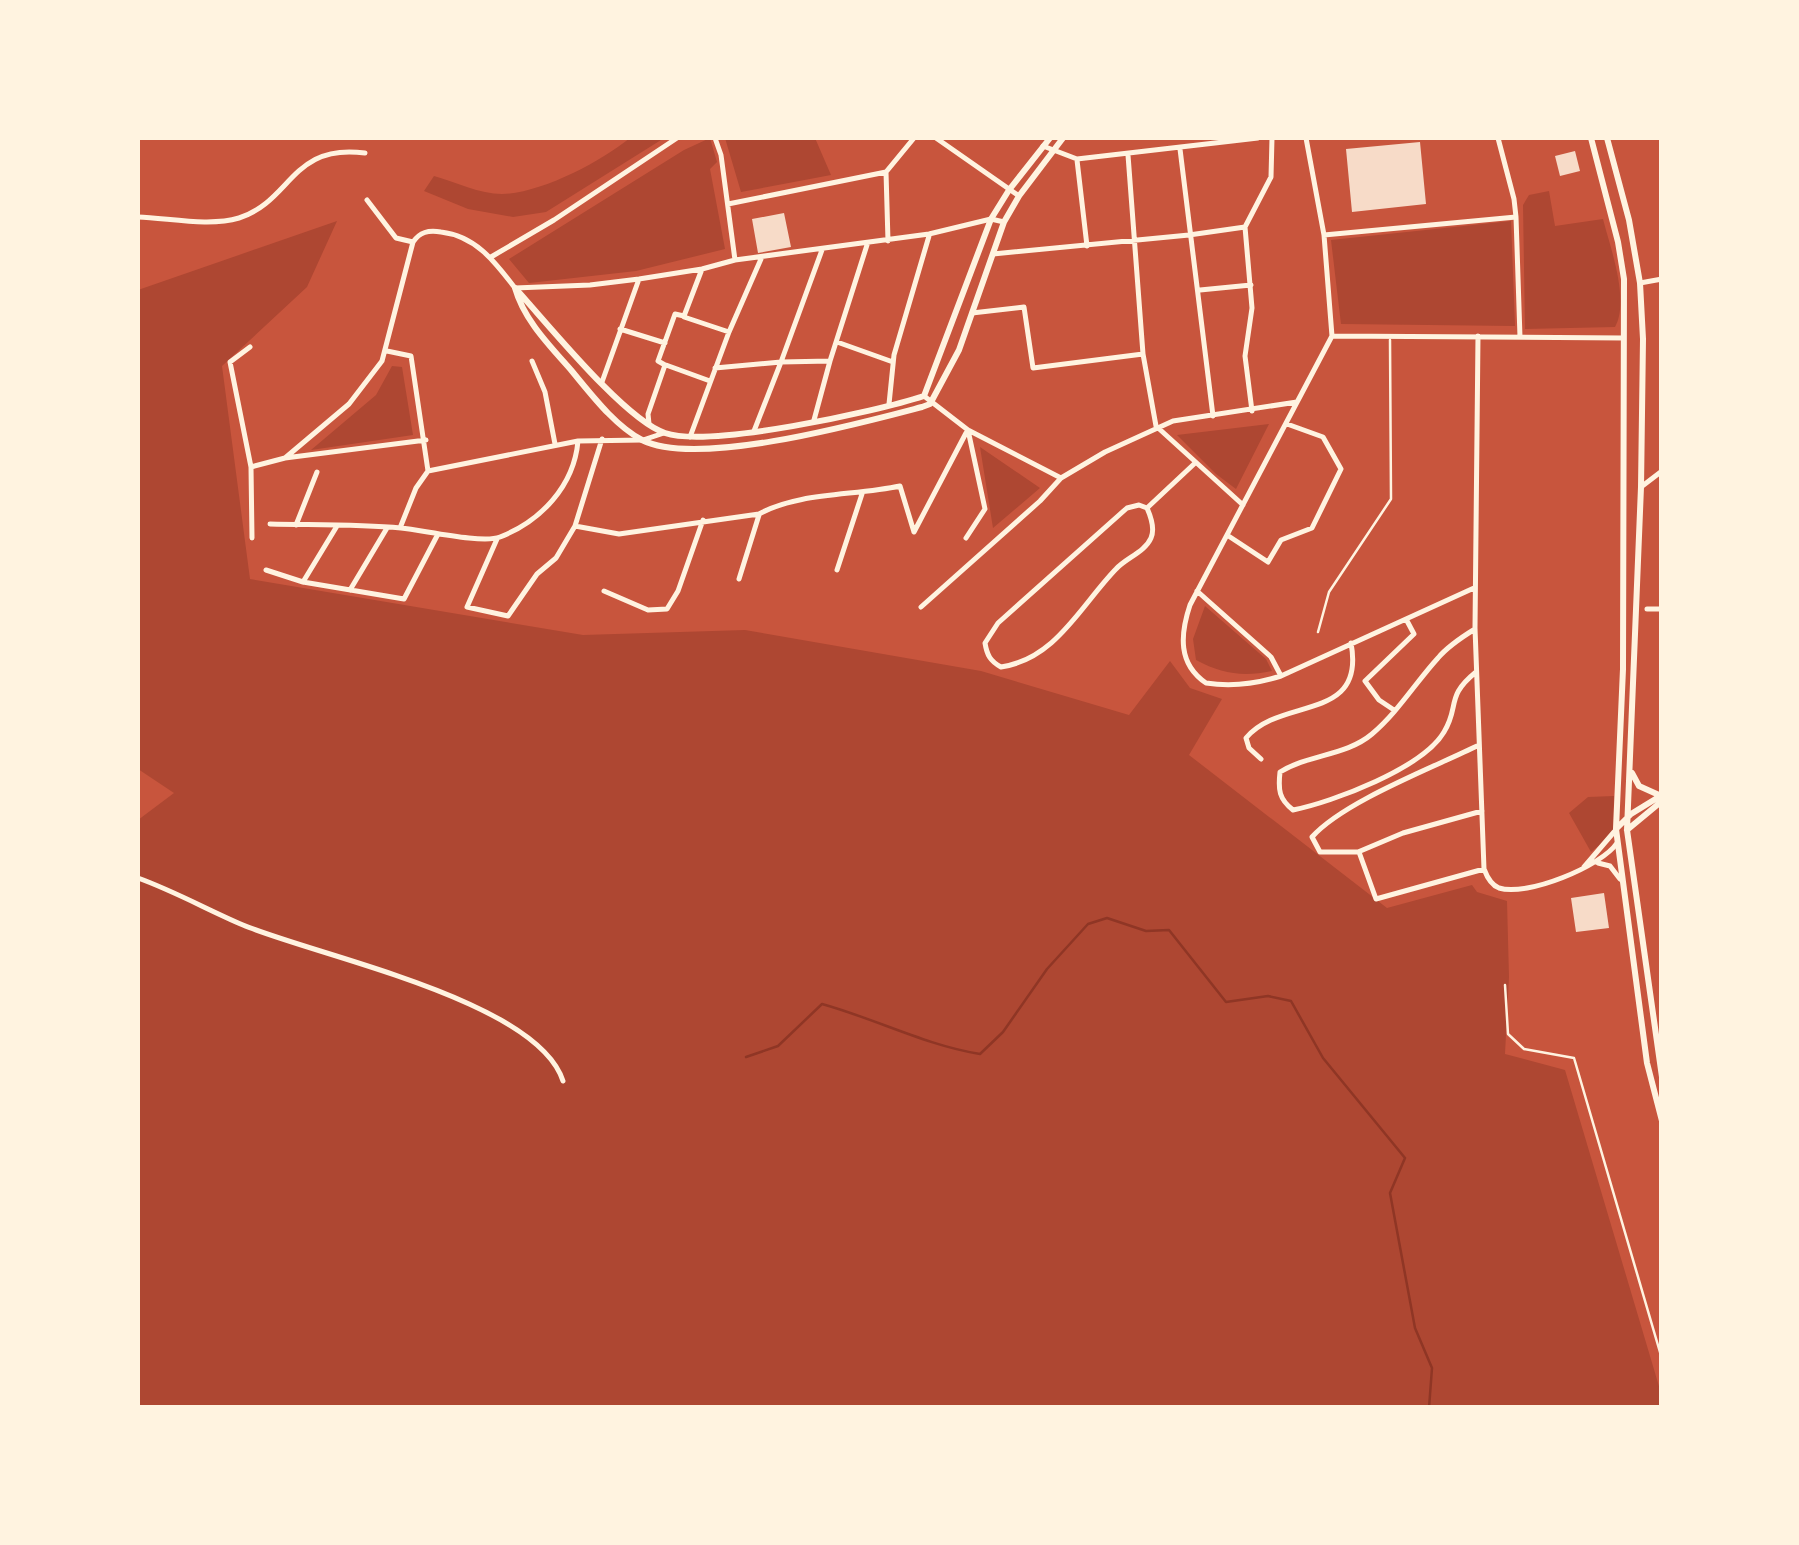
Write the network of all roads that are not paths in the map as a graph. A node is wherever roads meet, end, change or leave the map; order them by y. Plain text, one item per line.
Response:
1 (677, 138) edge
2 (715, 138) edge
3 (914, 138) edge
4 (936, 138) edge
5 (1050, 138) edge
6 (1063, 138) edge
7 (1258, 138) edge
8 (1272, 138) edge
9 (1306, 138) edge
10 (1498, 138) edge
11 (1592, 138) edge
12 (1607, 138) edge
13 (1043, 146) junction
14 (1052, 149) junction
15 (1180, 149) junction
16 (364, 153) dead end
17 (1128, 155) junction
18 (1077, 159) junction
19 (886, 172) junction
20 (1009, 190) junction
21 (1019, 196) junction
22 (367, 200) dead end
23 (728, 204) junction
24 (138, 217) edge
25 (1516, 217) junction
26 (991, 219) junction
27 (1004, 222) junction
28 (1245, 226) junction
29 (930, 234) junction
30 (1324, 235) junction
31 (1189, 236) junction
32 (1132, 239) junction
33 (888, 241) junction
34 (413, 242) junction
35 (867, 244) junction
36 (1087, 246) junction
37 (822, 250) junction
38 (993, 254) junction
39 (491, 257) junction
40 (762, 259) junction
41 (735, 260) junction
42 (702, 270) junction
43 (640, 279) junction
44 (1662, 280) edge
45 (1640, 283) junction
46 (1251, 285) junction
47 (515, 288) junction
48 (1199, 290) junction
49 (972, 313) junction
50 (684, 316) junction
51 (620, 328) junction
52 (728, 332) junction
53 (1332, 336) junction
54 (1478, 336) junction
55 (1520, 337) junction
56 (1390, 338) junction
57 (1625, 338) junction
58 (837, 342) junction
59 (665, 344) junction
60 (250, 347) dead end
61 (387, 351) junction
62 (1144, 354) junction
63 (532, 361) dead end
64 (830, 361) junction
65 (782, 362) junction
66 (893, 362) junction
67 (666, 365) junction
68 (716, 368) junction
69 (602, 382) junction
70 (710, 382) junction
71 (924, 396) junction
72 (1297, 402) junction
73 (930, 404) junction
74 (889, 407) junction
75 (1252, 411) junction
76 (1212, 416) junction
77 (814, 420) junction
78 (649, 424) junction
79 (1287, 424) junction
80 (1156, 426) junction
81 (968, 430) junction
82 (754, 431) junction
83 (664, 433) junction
84 (690, 437) junction
85 (602, 439) junction
86 (426, 440) junction
87 (643, 440) junction
88 (578, 441) junction
89 (555, 446) junction
90 (285, 458) junction
91 (1194, 464) junction
92 (251, 466) junction
93 (428, 471) junction
94 (1662, 471) edge
95 (316, 472) dead end
96 (1061, 478) junction
97 (1641, 487) junction
98 (862, 494) junction
99 (1243, 505) junction
100 (1147, 508) junction
101 (759, 514) junction
102 (703, 520) junction
103 (270, 524) dead end
104 (296, 525) junction
105 (336, 526) junction
106 (574, 526) junction
107 (387, 528) junction
108 (400, 528) junction
109 (438, 534) junction
110 (1227, 535) junction
111 (252, 538) dead end
112 (966, 538) dead end
113 (497, 539) junction
114 (266, 570) dead end
115 (837, 570) dead end
116 (739, 578) dead end
117 (303, 582) junction
118 (1474, 588) junction
119 (349, 590) junction
120 (604, 591) dead end
121 (1197, 591) junction
122 (922, 608) dead end
123 (1646, 609) dead end
124 (1662, 609) edge
125 (1406, 618) junction
126 (1475, 628) junction
127 (1318, 632) dead end
128 (1352, 643) junction
129 (1476, 672) junction
130 (1282, 676) junction
131 (1394, 710) junction
132 (1477, 746) junction
133 (1260, 759) dead end
134 (1630, 765) junction
135 (1661, 797) edge
136 (1482, 811) junction
137 (1628, 816) junction
138 (1616, 829) junction
139 (1627, 830) junction
140 (1617, 843) junction
141 (1358, 852) junction
142 (1595, 862) junction
143 (1584, 867) junction
144 (1484, 869) junction
145 (138, 878) edge
146 (1622, 882) junction
147 (1505, 985) dead end
148 (1662, 1077) edge
149 (562, 1081) dead end
150 (1658, 1098) edge
151 (1662, 1120) edge
152 (1662, 1360) edge

1 - 39 street
2 - 23 street
3 - 19 street
4 - 20 street
5 - 13 main road
6 - 14 main road
7 - 15 street
8 - 28 street
9 - 30 street
10 - 25 street
11 - 57 main road
12 - 45 main road
13 - 14 street
13 - 20 main road
14 - 18 street
14 - 21 main road
15 - 17 street
15 - 31 street
16 - 24 street
17 - 18 street
17 - 32 street
18 - 36 street
19 - 23 street
19 - 33 street
20 - 21 street
20 - 26 main road
21 - 27 main road
22 - 34 street
23 - 41 street
25 - 30 street
25 - 55 street
26 - 27 street
26 - 29 street
26 - 71 main road
27 - 38 main road
28 - 31 street
28 - 46 street
29 - 33 street
29 - 66 street
30 - 53 street
31 - 32 street
31 - 48 street
32 - 36 street
32 - 62 street
33 - 35 street
34 - 39 street
34 - 61 street
35 - 37 street
35 - 58 street
36 - 38 street
37 - 40 street
37 - 65 street
38 - 49 main road
39 - 47 street
40 - 41 street
40 - 52 street
41 - 42 street
42 - 43 street
42 - 50 street
43 - 47 street
43 - 51 street
44 - 45 street
45 - 97 main road
46 - 48 street
46 - 75 street
47 - 69 main road
47 - 87 main road
48 - 76 street
49 - 62 street
49 - 73 main road
50 - 52 street
50 - 59 street
51 - 59 street
51 - 69 street
52 - 68 street
53 - 56 street
53 - 72 street
54 - 55 street
54 - 56 street
54 - 118 street
55 - 57 street
56 - 127 lane
57 - 138 main road
58 - 64 street
58 - 66 street
59 - 67 street
60 - 92 street
61 - 86 street
61 - 90 street
62 - 80 street
63 - 89 street
64 - 65 street
64 - 77 street
65 - 68 street
65 - 82 street
66 - 74 street
67 - 70 street
67 - 78 street
68 - 70 street
69 - 78 main road
70 - 84 street
71 - 73 street
71 - 74 main road
72 - 75 street
72 - 79 street
73 - 81 street
73 - 87 main road
74 - 77 main road
75 - 76 street
76 - 80 street
77 - 82 main road
78 - 83 main road
79 - 99 street
79 - 110 street
80 - 91 street
80 - 96 street
81 - 96 street
81 - 98 street
81 - 112 street
82 - 84 main road
83 - 84 main road
83 - 87 street
85 - 87 street
85 - 88 street
85 - 106 street
86 - 90 street
86 - 93 street
88 - 89 street
88 - 113 street
89 - 93 street
90 - 92 street
91 - 99 street
91 - 100 street
92 - 111 street
93 - 108 street
94 - 97 street
95 - 104 street
96 - 122 street
97 - 134 main road
98 - 101 street
98 - 115 street
99 - 110 street
100 - 100 street
101 - 102 street
101 - 116 street
102 - 106 street
102 - 120 street
103 - 104 street
104 - 105 street
105 - 107 street
105 - 117 street
106 - 113 street
107 - 108 street
107 - 119 street
108 - 109 street
109 - 113 street
109 - 119 street
110 - 121 street
114 - 117 street
117 - 119 street
118 - 125 street
118 - 126 street
121 - 130 street
121 - 130 street
123 - 124 street
125 - 128 street
125 - 131 street
126 - 129 street
126 - 131 street
128 - 130 street
128 - 133 street
129 - 131 street
129 - 132 street
132 - 136 street
132 - 141 street
134 - 135 main road
134 - 137 main road
135 - 137 main road
135 - 139 main road
136 - 141 street
136 - 144 street
137 - 138 main road
137 - 139 main road
138 - 140 main road
138 - 143 street
139 - 140 main road
139 - 148 main road
140 - 142 street
140 - 146 main road
141 - 144 street
142 - 143 street
142 - 146 street
143 - 144 street
145 - 149 street
146 - 150 main road
147 - 152 lane
150 - 151 main road

